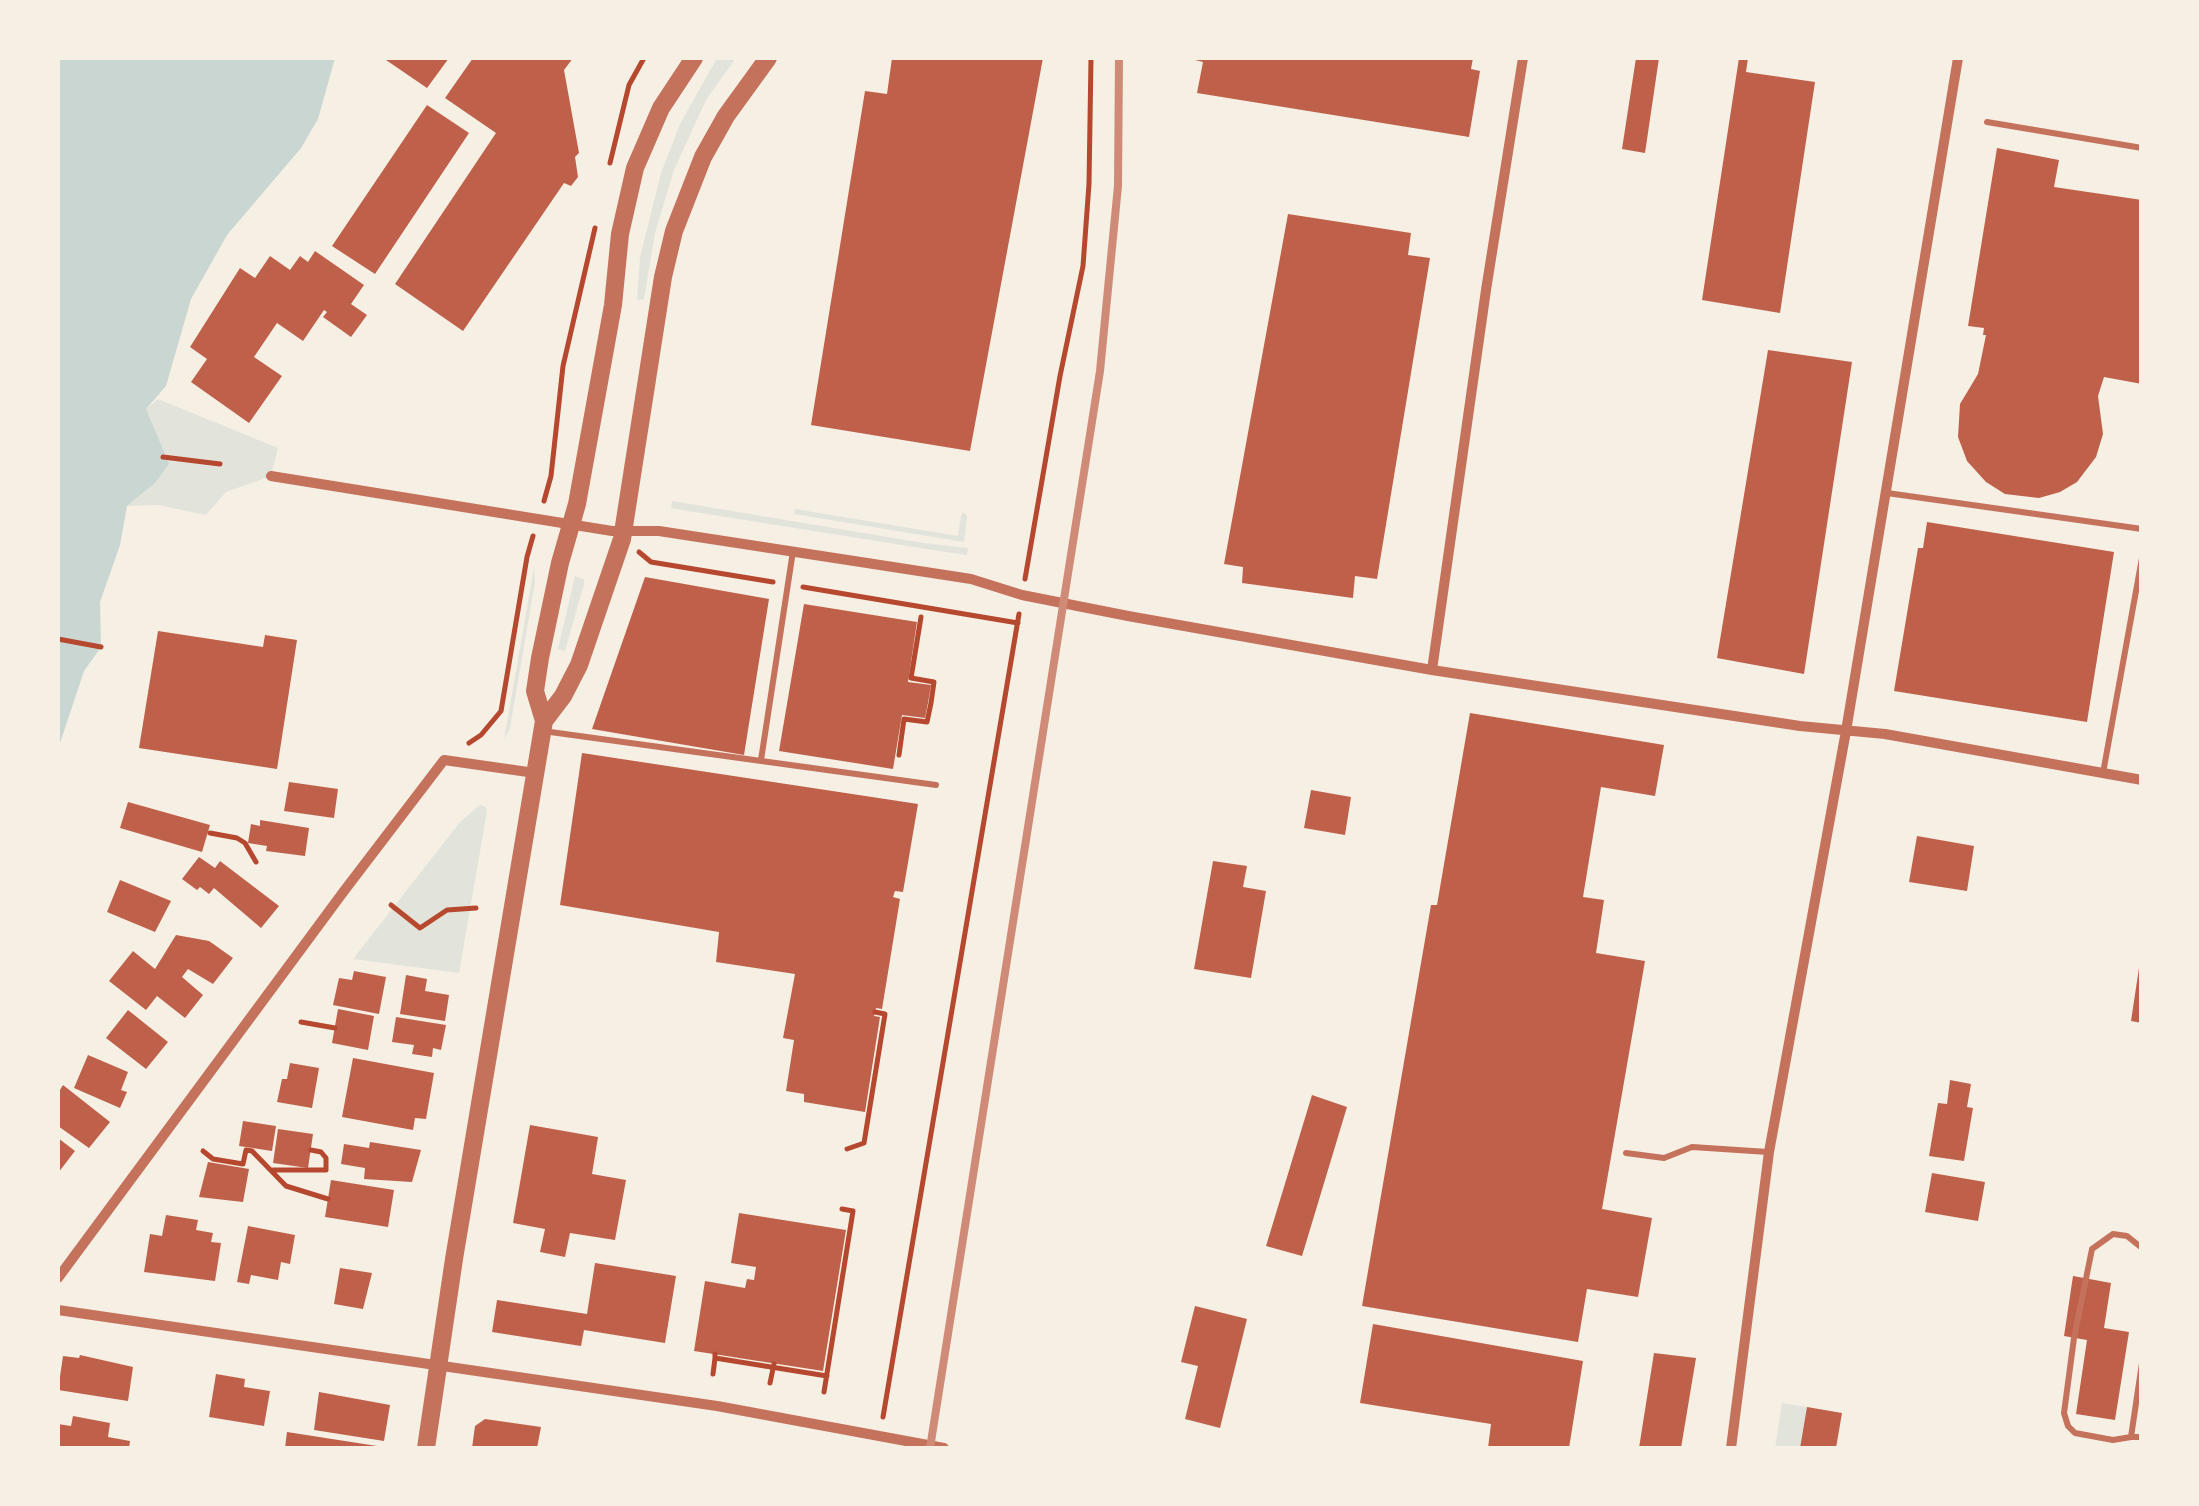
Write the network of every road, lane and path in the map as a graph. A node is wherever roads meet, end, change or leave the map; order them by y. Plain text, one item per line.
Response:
1 (632, 58) edge
2 (694, 58) edge
3 (768, 58) edge
4 (1091, 58) edge
5 (1523, 58) edge
6 (1958, 58) edge
7 (642, 60) edge
8 (1987, 122) dead end
9 (2142, 148) edge
10 (608, 174) dead end
11 (598, 212) dead end
12 (163, 456) dead end
13 (220, 464) dead end
14 (271, 476) dead end
15 (550, 476) junction
16 (555, 486) dead end
17 (546, 492) dead end
18 (1886, 493) junction
19 (571, 525) junction
20 (2142, 530) edge
21 (624, 531) junction
22 (529, 550) dead end
23 (793, 552) junction
24 (640, 554) dead end
25 (2142, 558) edge
26 (1026, 576) dead end
27 (786, 584) junction
28 (1020, 608) dead end
29 (921, 617) dead end
30 (1018, 623) junction
31 (58, 639) edge
32 (101, 647) dead end
33 (1432, 670) junction
34 (543, 726) junction
35 (1846, 730) junction
36 (899, 754) dead end
37 (444, 760) junction
38 (761, 760) junction
39 (535, 773) junction
40 (2103, 774) junction
41 (2142, 780) edge
42 (936, 785) dead end
43 (210, 833) dead end
44 (256, 862) dead end
45 (391, 905) dead end
46 (476, 908) dead end
47 (875, 1012) dead end
48 (301, 1022) dead end
49 (334, 1028) dead end
50 (847, 1148) dead end
51 (311, 1150) dead end
52 (204, 1151) dead end
53 (1770, 1152) junction
54 (1626, 1153) dead end
55 (273, 1170) junction
56 (328, 1199) dead end
57 (842, 1209) dead end
58 (2142, 1248) edge
59 (58, 1278) edge
60 (58, 1310) edge
61 (2142, 1363) edge
62 (773, 1365) junction
63 (437, 1366) junction
64 (712, 1374) dead end
65 (827, 1376) junction
66 (770, 1383) dead end
67 (824, 1392) dead end
68 (885, 1401) dead end
69 (2131, 1437) junction
70 (2142, 1437) edge
71 (426, 1448) edge
72 (944, 1448) edge
73 (1731, 1448) edge

1 - 7 path
2 - 19 street
3 - 21 street
4 - 26 path
5 - 33 street
6 - 18 street
7 - 10 path
8 - 9 lane
11 - 15 path
12 - 13 path
14 - 19 street
15 - 16 path
15 - 17 path
18 - 20 lane
18 - 35 street
19 - 21 street
19 - 34 street
21 - 23 street
21 - 34 street
22 - 37 path
23 - 27 lane
23 - 33 street
24 - 27 path
25 - 40 lane
27 - 30 path
27 - 38 lane
28 - 30 path
29 - 36 path
30 - 68 path
31 - 32 path
33 - 35 street
34 - 38 lane
34 - 39 street
35 - 40 street
35 - 53 street
37 - 39 street
37 - 59 street
38 - 42 lane
39 - 63 street
40 - 41 street
43 - 44 path
45 - 46 path
47 - 50 path
48 - 49 path
51 - 55 path
52 - 55 path
53 - 54 lane
53 - 73 street
55 - 56 path
57 - 65 path
58 - 69 lane
60 - 63 street
61 - 69 lane
62 - 64 path
62 - 65 path
62 - 66 path
63 - 71 street
63 - 72 street
65 - 67 path
69 - 70 lane

